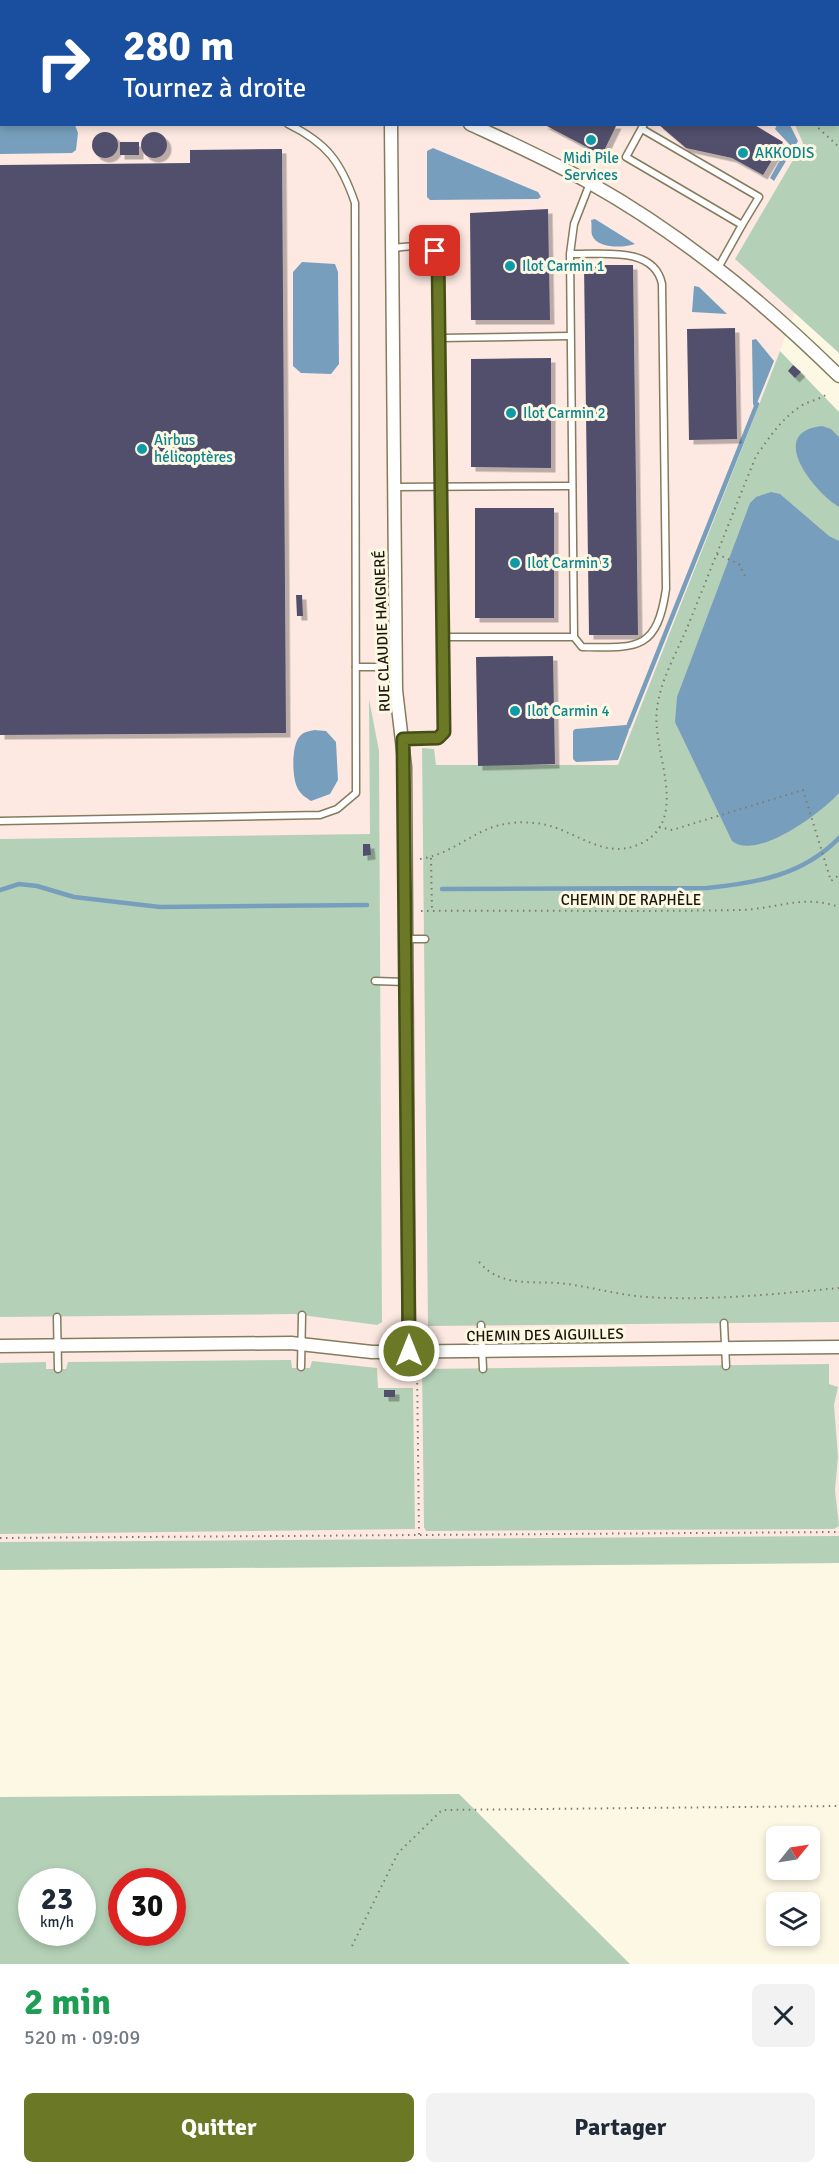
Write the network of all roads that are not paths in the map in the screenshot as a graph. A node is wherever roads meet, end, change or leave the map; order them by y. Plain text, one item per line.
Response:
1 (292, 126) edge
2 (391, 126) edge
3 (475, 126) edge
4 (643, 127) edge
5 (590, 183) junction
6 (742, 225) junction
7 (392, 248) junction
8 (570, 254) junction
9 (718, 268) junction
10 (570, 336) junction
11 (440, 338) junction
12 (839, 376) edge
13 (572, 486) junction
14 (394, 487) junction
15 (440, 487) junction
16 (442, 637) junction
17 (574, 637) junction
18 (356, 667) junction
19 (395, 668) junction
20 (403, 739) junction
21 (0, 821) edge
22 (406, 939) junction
23 (425, 939) dead end
24 (375, 981) dead end
25 (406, 982) junction
26 (302, 1315) dead end
27 (57, 1317) dead end
28 (724, 1323) dead end
29 (481, 1325) dead end
30 (302, 1344) junction
31 (58, 1345) junction
32 (0, 1346) edge
33 (839, 1347) edge
34 (725, 1348) junction
35 (409, 1351) junction
36 (482, 1351) junction
37 (726, 1366) dead end
38 (301, 1367) dead end
39 (483, 1368) dead end
40 (58, 1369) dead end

1 - 18 lane
2 - 7 street, RUE CLAUDIE HAIGNERÉ
3 - 5 street
4 - 6 lane
4 - 6 lane
5 - 8 lane
5 - 9 street
6 - 9 lane
7 - 11 lane
7 - 14 street, RUE CLAUDIE HAIGNERÉ
8 - 10 lane
8 - 17 lane
9 - 12 street
10 - 11 lane
10 - 13 lane
11 - 15 lane
13 - 15 lane
13 - 17 lane
14 - 15 lane
14 - 19 street, RUE CLAUDIE HAIGNERÉ
15 - 16 lane
16 - 17 lane
16 - 20 lane
18 - 19 lane
18 - 21 lane
19 - 20 street, RUE CLAUDIE HAIGNERÉ
20 - 22 street, RUE CLAUDIE HAIGNERÉ
22 - 23 lane
22 - 25 street, RUE CLAUDIE HAIGNERÉ
24 - 25 lane
25 - 35 street, RUE CLAUDIE HAIGNERÉ
26 - 30 lane
27 - 31 lane
28 - 34 lane
29 - 36 lane
30 - 31 street, CHEMIN DES AIGUILLES
30 - 35 street, CHEMIN DES AIGUILLES
30 - 38 lane
31 - 32 street, CHEMIN DES AIGUILLES
31 - 40 lane
33 - 34 street, CHEMIN DES AIGUILLES
34 - 36 street, CHEMIN DES AIGUILLES
34 - 37 lane
35 - 36 street, CHEMIN DES AIGUILLES
36 - 39 lane

